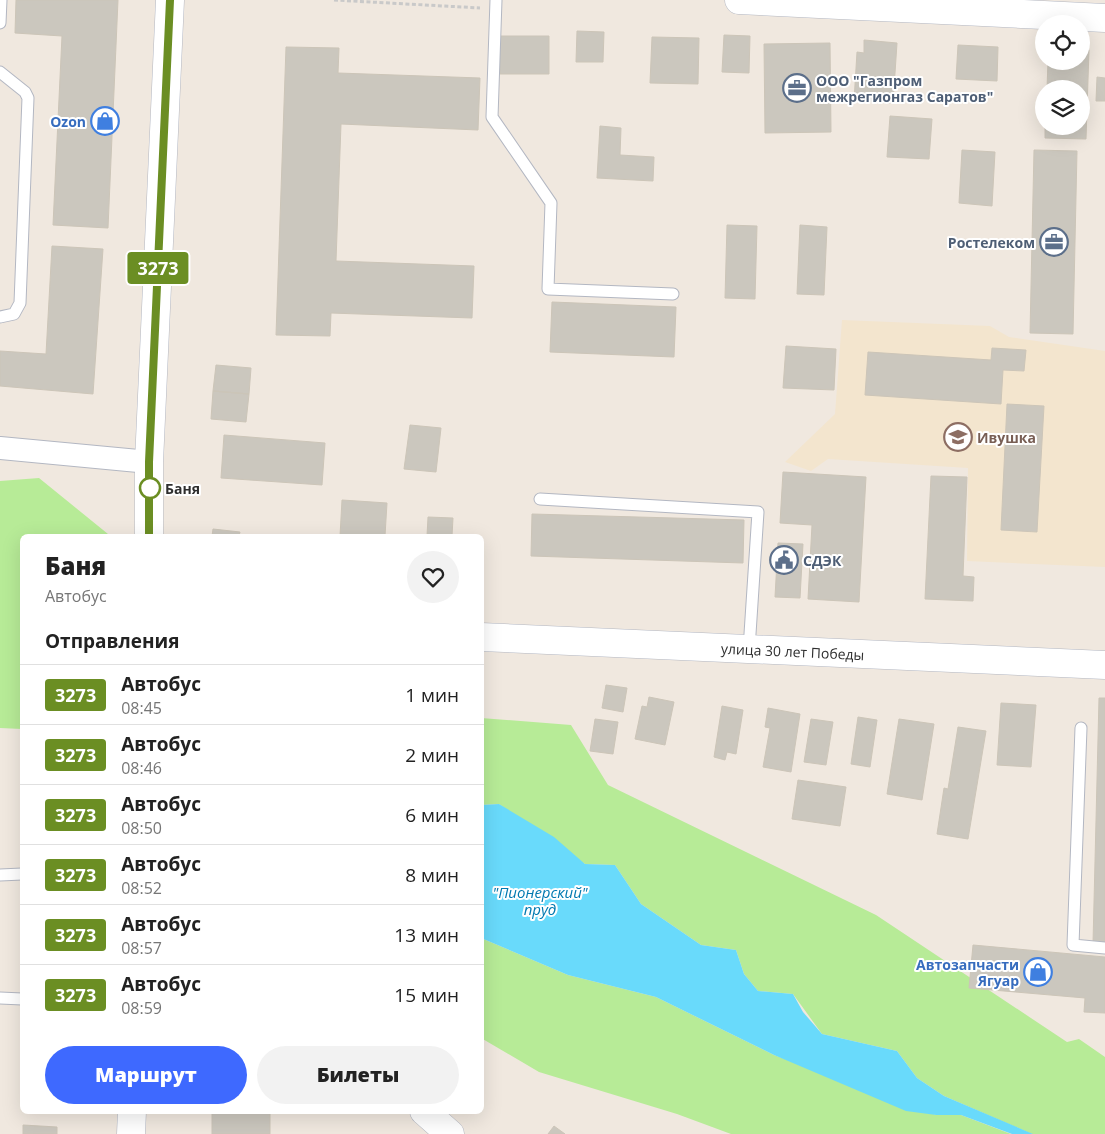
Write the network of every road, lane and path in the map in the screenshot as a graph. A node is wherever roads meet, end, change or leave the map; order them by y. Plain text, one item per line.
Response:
1 (1, 0) edge
2 (170, 0) edge
3 (334, 0) edge
4 (739, 0) edge
5 (495, 5) edge
6 (1105, 18) edge
7 (0, 23) edge
8 (0, 72) edge
9 (672, 294) dead end
10 (0, 317) edge
11 (0, 448) edge
12 (149, 462) junction
13 (540, 499) dead end
14 (149, 534) edge
15 (484, 637) edge
16 (749, 649) junction
17 (1105, 665) edge
18 (1081, 728) dead end
19 (0, 874) edge
20 (20, 874) edge
21 (1105, 948) edge
22 (0, 998) edge
23 (20, 999) edge
24 (132, 1114) edge
25 (427, 1114) edge
26 (131, 1134) edge
27 (450, 1134) edge

1 - 7 lane
2 - 12 street
3 - 5 path
4 - 6 street
5 - 9 lane
8 - 10 lane
11 - 12 street
12 - 14 street
13 - 16 lane
15 - 16 street, улица 30 лет Победы
16 - 17 street, улица 30 лет Победы
18 - 21 lane
19 - 20 lane
22 - 23 lane
24 - 26 street
25 - 27 street

